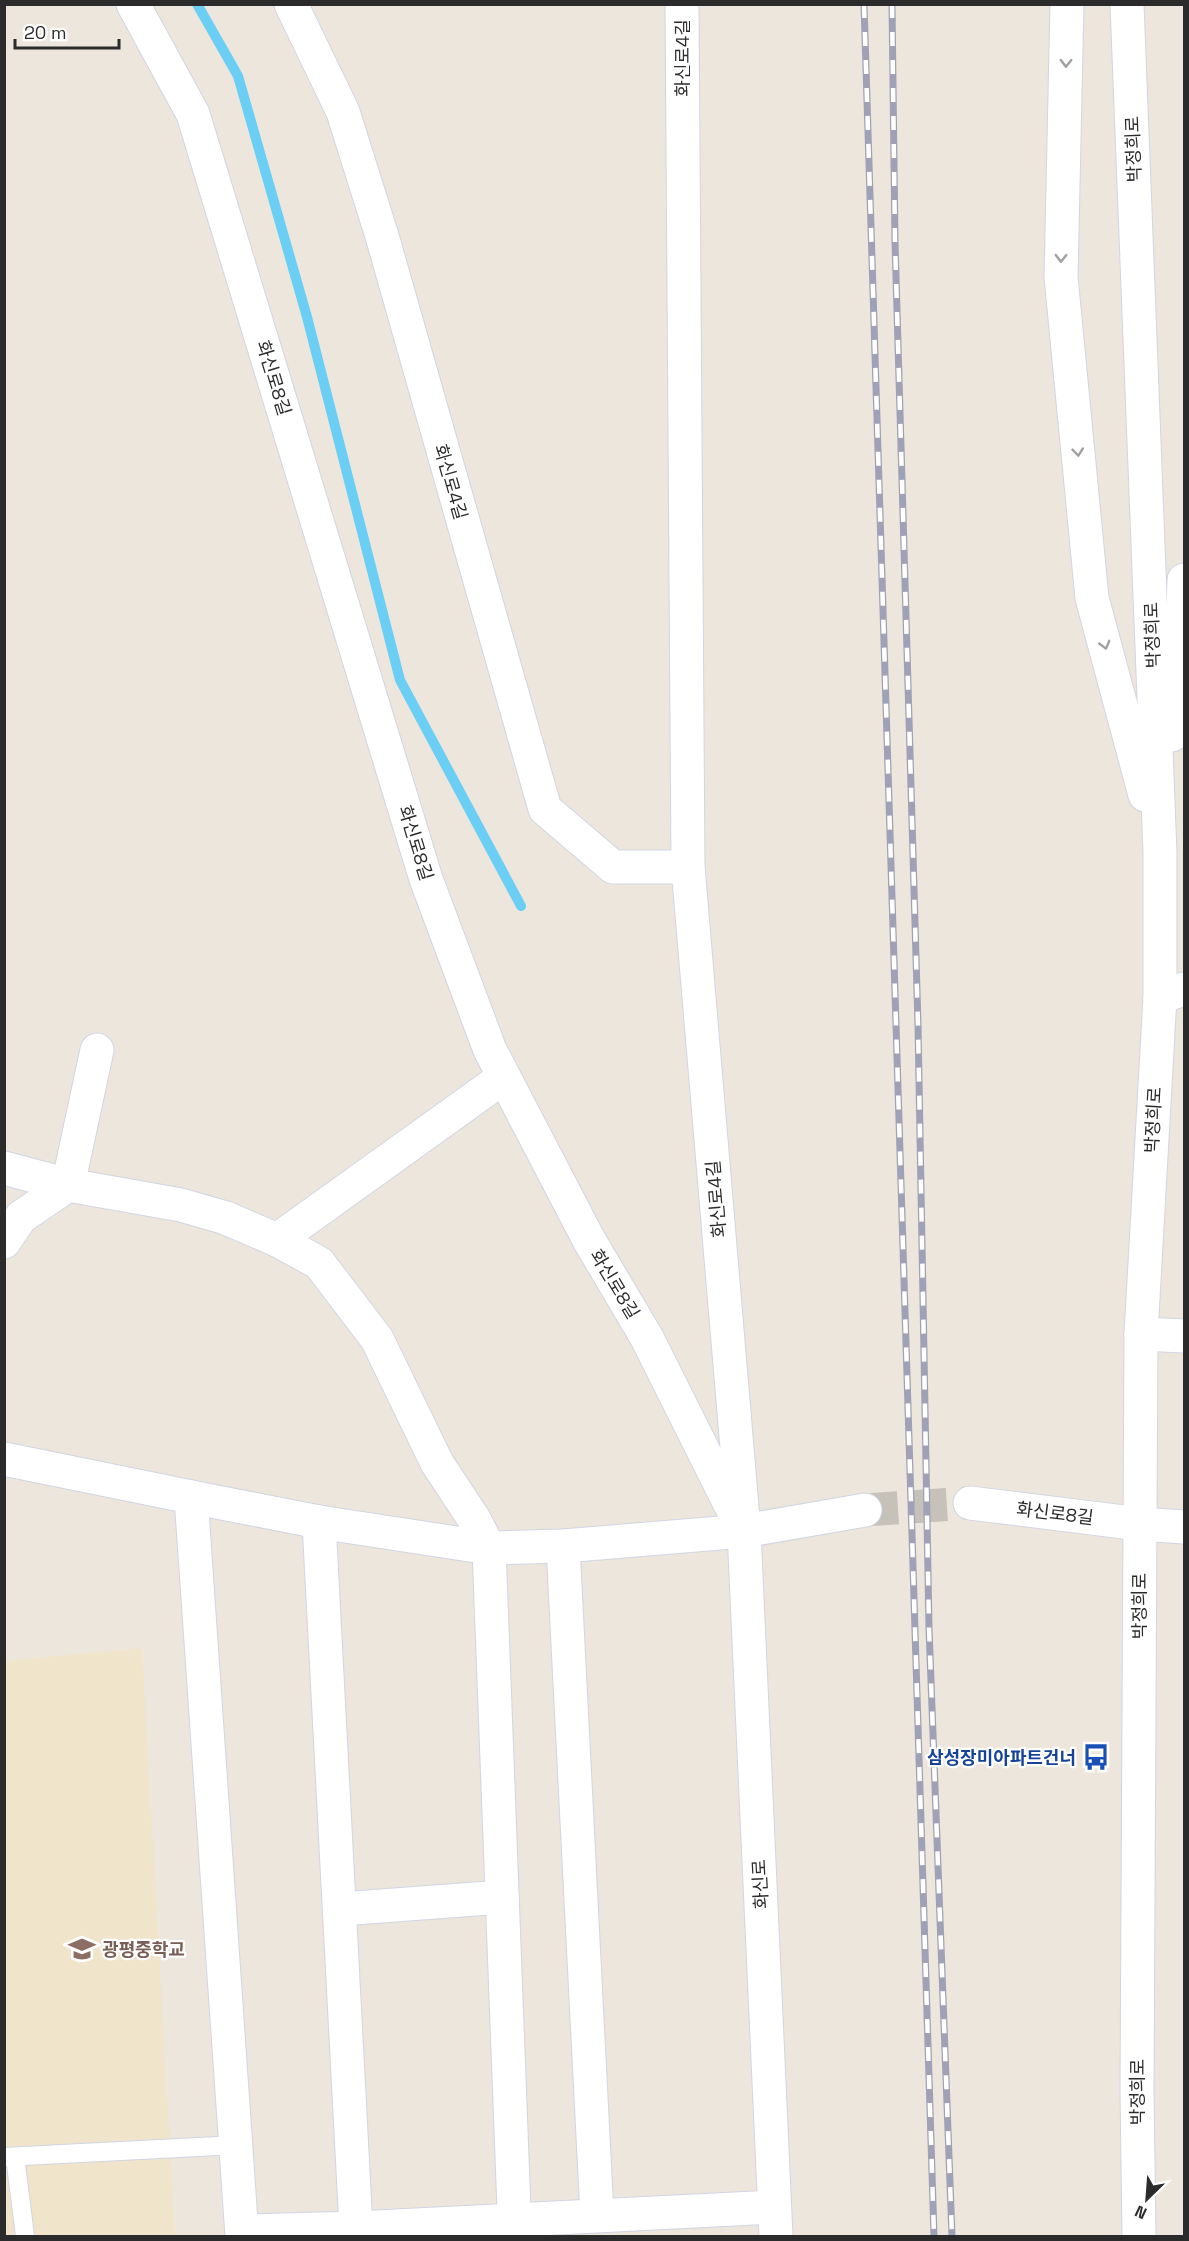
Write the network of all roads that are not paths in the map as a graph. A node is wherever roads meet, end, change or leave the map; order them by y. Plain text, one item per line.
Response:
1 (133, 4) edge
2 (291, 4) edge
3 (682, 4) edge
4 (1067, 4) edge
5 (1127, 4) edge
6 (1185, 580) edge
7 (1160, 853) junction
8 (688, 867) junction
9 (1172, 993) edge
10 (97, 1050) dead end
11 (504, 1077) junction
12 (4, 1168) edge
13 (68, 1185) junction
14 (277, 1240) junction
15 (4, 1242) edge
16 (1141, 1334) junction
17 (1185, 1336) edge
18 (4, 1459) edge
19 (191, 1497) junction
20 (970, 1503) tunnel mouth
21 (865, 1510) tunnel mouth
22 (319, 1522) junction
23 (1140, 1524) junction
24 (1185, 1527) edge
25 (744, 1531) junction
26 (563, 1546) junction
27 (489, 1548) junction
28 (502, 1897) junction
29 (341, 1909) junction
30 (237, 2145) junction
31 (10, 2157) edge
32 (597, 2215) junction
33 (775, 2222) edge
34 (356, 2228) junction
35 (515, 2228) edge
36 (242, 2234) edge
37 (25, 2236) edge
38 (1139, 2236) edge

1 - 11 street, 화신로8길
2 - 8 street, 화신로4길
3 - 8 street, 화신로4길
4 -> 7 street
5 - 7 street, 박정희로
6 - 7 street
7 - 9 street, 박정희로
8 - 25 street, 화신로4길
9 - 16 street, 박정희로
10 - 13 street
11 - 14 street
11 - 25 street, 화신로8길
12 - 13 street
13 - 14 street
13 - 15 street
14 - 27 street
16 - 17 street
16 - 23 street, 박정희로
18 - 19 street
19 - 22 street
19 - 30 street
20 - 23 street, 화신로8길
21 - 25 street
22 - 27 street
22 - 29 street
23 - 24 street, 화신로8길
23 - 38 street, 박정희로
25 - 26 street
25 - 33 street, 화신로
26 - 27 street
26 - 32 street
27 - 28 street
28 - 29 street
28 - 35 street
29 - 34 street
30 - 31 lane
30 - 36 street
31 - 37 lane
32 - 33 street
32 - 35 street
34 - 35 street
34 - 36 street

